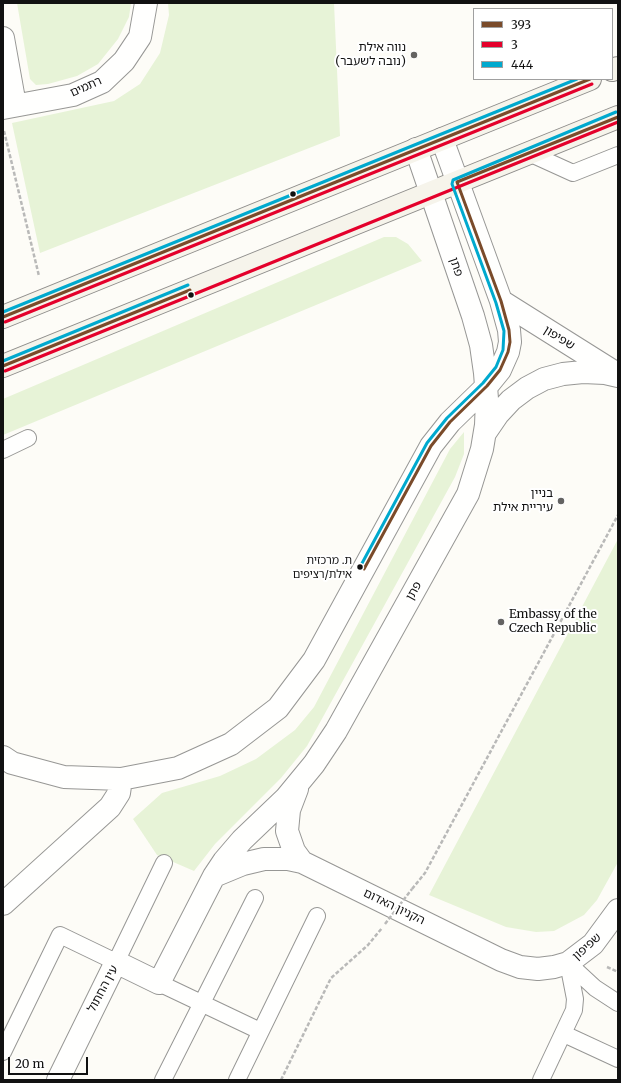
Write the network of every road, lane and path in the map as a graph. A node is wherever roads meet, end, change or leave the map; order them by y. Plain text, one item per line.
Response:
1 (146, 3) edge
2 (3, 38) edge
3 (588, 80) edge
4 (9, 106) edge
5 (618, 117) edge
6 (3, 126) edge
7 (442, 139) junction
8 (416, 150) junction
9 (529, 153) junction
10 (618, 155) edge
11 (457, 182) junction
12 (431, 193) junction
13 (44, 300) junction
14 (501, 301) junction
15 (3, 317) edge
16 (3, 366) edge
17 (618, 376) edge
18 (487, 386) junction
19 (485, 434) junction
20 (28, 438) dead end
21 (3, 450) edge
22 (618, 515) edge
23 (3, 757) edge
24 (121, 779) junction
25 (301, 781) junction
26 (302, 862) junction
27 (164, 863) dead end
28 (214, 876) junction
29 (254, 898) dead end
30 (3, 904) edge
31 (618, 910) edge
32 (317, 916) dead end
33 (116, 962) junction
34 (568, 962) junction
35 (159, 983) junction
36 (202, 1003) junction
37 (618, 1003) edge
38 (260, 1031) junction
39 (564, 1034) junction
40 (3, 1052) edge
41 (618, 1059) edge
42 (58, 1080) edge
43 (163, 1080) edge
44 (237, 1080) edge
45 (281, 1080) edge
46 (541, 1080) edge

1 - 4 street, רתמים
2 - 4 street
3 - 7 main road
5 - 9 main road
6 - 13 path
7 - 8 main road
7 - 11 street
8 - 12 street, פתן
8 - 13 main road
9 - 10 lane
9 - 11 main road
11 - 12 main road
11 - 14 street
12 - 16 main road
12 - 18 street, פתן
13 - 15 main road
14 - 17 street, שפיפון
14 - 18 street
17 - 19 street
18 - 19 street, פתן
18 - 24 street
19 - 25 street, פתן
20 - 21 lane
22 - 45 path, bridge
23 - 24 street
24 - 30 street
25 - 26 street
25 - 28 street
26 - 28 street
26 - 34 street, הקניון האדום
27 - 33 lane
28 - 35 street
29 - 36 lane
31 - 34 street, שפיפון
32 - 38 lane
33 - 35 street, עין החתול
33 - 40 lane
33 - 42 street, עין החתול
34 - 37 lane
34 - 39 lane
35 - 36 lane
36 - 38 lane
36 - 43 lane
38 - 44 lane
39 - 41 lane
39 - 46 lane

